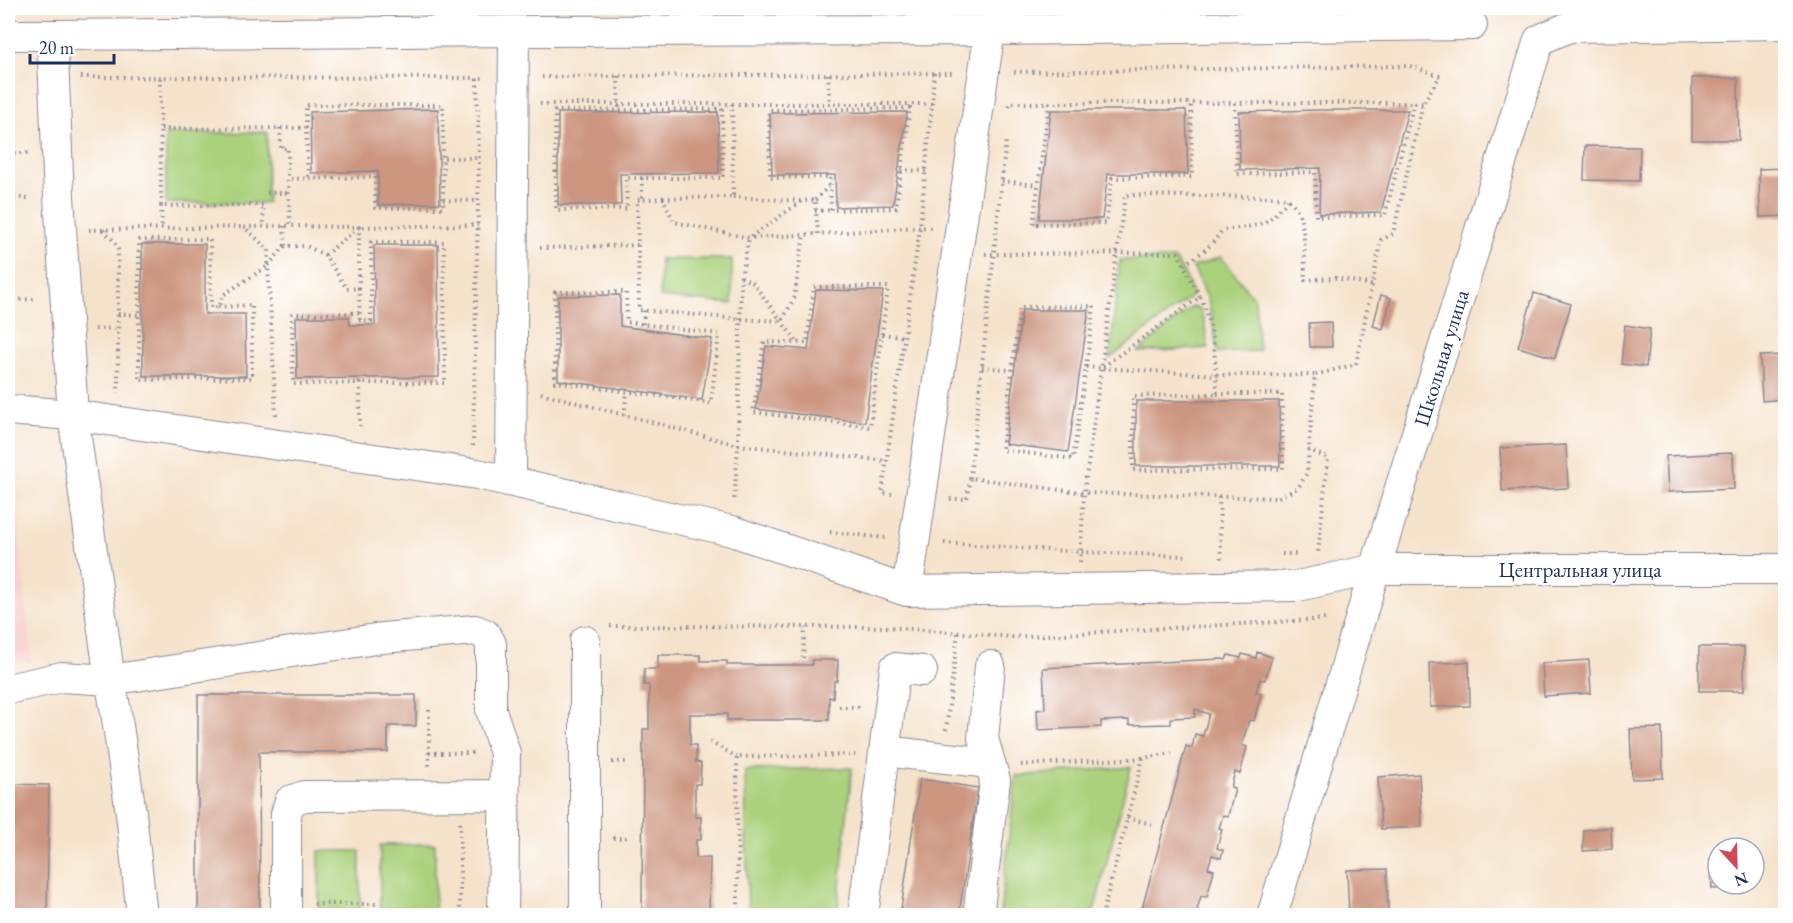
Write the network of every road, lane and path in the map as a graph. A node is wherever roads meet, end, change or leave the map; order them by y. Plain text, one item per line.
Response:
1 (1000, 19) edge
2 (1785, 24) edge
3 (1472, 25) dead end
4 (514, 31) junction
5 (8, 35) edge
6 (52, 35) junction
7 (934, 73) junction
8 (984, 73) junction
9 (828, 74) junction
10 (54, 76) junction
11 (618, 76) junction
12 (514, 77) junction
13 (160, 78) junction
14 (477, 78) junction
15 (1049, 103) junction
16 (1191, 103) junction
17 (1235, 103) junction
18 (1414, 103) junction
19 (1423, 103) junction
20 (531, 104) dead end
21 (618, 104) junction
22 (732, 104) junction
23 (932, 104) junction
24 (830, 106) junction
25 (910, 106) junction
26 (619, 110) junction
27 (1008, 114) dead end
28 (280, 128) junction
29 (306, 128) junction
30 (161, 129) junction
31 (1006, 136) dead end
32 (443, 158) junction
33 (479, 158) junction
34 (901, 170) junction
35 (926, 171) junction
36 (308, 178) junction
37 (642, 178) junction
38 (288, 179) junction
39 (1002, 181) junction
40 (830, 184) junction
41 (1038, 185) junction
42 (267, 193) dead end
43 (289, 193) junction
44 (733, 197) junction
45 (663, 198) junction
46 (1289, 199) junction
47 (443, 200) junction
48 (642, 200) junction
49 (478, 201) junction
50 (802, 201) junction
51 (815, 201) junction
52 (161, 206) junction
53 (831, 210) junction
54 (815, 211) junction
55 (478, 225) junction
56 (284, 226) junction
57 (290, 226) junction
58 (244, 227) junction
59 (264, 227) junction
60 (359, 227) junction
61 (920, 227) junction
62 (162, 229) junction
63 (62, 230) junction
64 (103, 230) junction
65 (818, 234) junction
66 (804, 235) junction
67 (749, 238) junction
68 (958, 243) junction
69 (638, 245) junction
70 (285, 246) junction
71 (532, 249) dead end
72 (1117, 253) junction
73 (994, 254) junction
74 (325, 255) junction
75 (1184, 264) junction
76 (268, 266) junction
77 (741, 277) junction
78 (1372, 285) junction
79 (359, 288) junction
80 (1200, 297) junction
81 (218, 307) junction
82 (644, 310) junction
83 (359, 313) junction
84 (118, 314) junction
85 (140, 315) junction
86 (740, 319) junction
87 (782, 321) junction
88 (643, 324) junction
89 (118, 328) junction
90 (94, 329) dead end
91 (882, 334) junction
92 (905, 337) junction
93 (798, 342) junction
94 (982, 367) junction
95 (1086, 367) junction
96 (1101, 368) junction
97 (1012, 370) junction
98 (1217, 375) junction
99 (1315, 375) junction
100 (360, 383) junction
101 (511, 385) junction
102 (627, 392) junction
103 (1217, 394) junction
104 (118, 402) dead end
105 (8, 410) edge
106 (73, 415) junction
107 (624, 415) junction
108 (276, 416) dead end
109 (360, 426) dead end
110 (738, 445) junction
111 (887, 461) junction
112 (473, 473) junction
113 (970, 478) junction
114 (511, 481) junction
115 (1084, 493) junction
116 (1219, 497) junction
117 (920, 498) junction
118 (732, 531) junction
119 (1375, 569) junction
120 (1785, 569) edge
121 (1222, 587) junction
122 (1079, 589) junction
123 (907, 591) junction
124 (804, 627) junction
125 (1326, 630) dead end
126 (958, 633) junction
127 (597, 639) joint
128 (803, 658) dead end
129 (990, 666) dead end
130 (922, 671) dead end
131 (110, 680) junction
132 (8, 689) edge
133 (429, 710) dead end
134 (710, 742) dead end
135 (429, 753) junction
136 (505, 753) junction
137 (871, 753) junction
138 (1172, 753) dead end
139 (737, 757) junction
140 (943, 758) junction
141 (1143, 758) junction
142 (1000, 764) junction
143 (460, 795) junction
144 (504, 795) junction
145 (429, 796) junction
146 (1127, 818) junction
147 (1152, 824) dead end
148 (380, 904) dead end
149 (286, 910) edge
150 (142, 915) edge
151 (460, 915) edge
152 (503, 915) edge
153 (585, 915) edge
154 (738, 915) edge
155 (862, 915) edge
156 (978, 915) edge
157 (1102, 915) edge
158 (1272, 915) edge

1 - 3 street
1 - 4 street
1 - 8 street
2 - 119 street, Школьная улица
4 - 6 street
4 - 12 street
5 - 6 street
6 - 10 street
7 - 8 path
7 - 9 path
7 - 23 path
8 - 19 path
8 - 68 street
9 - 11 path
9 - 24 path
10 - 13 path
10 - 63 street
11 - 12 path
11 - 21 path
12 - 14 path
12 - 101 street
13 - 14 path
13 - 30 path
14 - 33 path
15 - 16 path
15 - 27 path
15 - 41 path
16 - 17 path
16 - 41 path
17 - 18 path
17 - 18 path
18 - 19 path
19 - 78 path
20 - 21 path
21 - 22 path
21 - 26 path
22 - 24 path
22 - 44 path
23 - 25 path
23 - 35 path
24 - 25 path
24 - 40 path
25 - 34 path
26 - 37 path
26 - 37 path
28 - 29 path
28 - 30 path
28 - 38 path
29 - 32 path
29 - 36 path
30 - 52 path
31 - 39 path
32 - 33 path
32 - 47 path
33 - 49 path
34 - 35 path
34 - 53 path
35 - 61 path
36 - 38 path
36 - 47 path
37 - 48 path
38 - 43 path
39 - 41 path
39 - 73 path
40 - 51 path
40 - 53 path
42 - 43 path
43 - 57 path
44 - 45 path
44 - 50 path
45 - 48 path
45 - 67 path
46 - 72 path
46 - 75 path
46 - 78 path
47 - 49 path
48 - 69 path
49 - 55 path
50 - 51 path
50 - 67 path
51 - 54 path
52 - 59 path
52 - 62 path
53 - 54 path
54 - 65 path
55 - 60 path
55 - 112 path
56 - 57 path
56 - 59 path
56 - 70 path
57 - 60 path
58 - 59 path
58 - 62 path
58 - 76 path
60 - 74 path
60 - 79 path
61 - 65 path
61 - 68 path
61 - 92 path
62 - 64 path
63 - 64 path
63 - 106 street
64 - 84 path
65 - 66 path
66 - 67 path
66 - 87 path
67 - 77 path
68 - 73 path
68 - 117 street
69 - 71 path
69 - 82 path
70 - 74 path
70 - 76 path
72 - 73 path
72 - 75 path
72 - 96 path
73 - 94 path
74 - 79 path
75 - 80 path
76 - 81 path
76 - 108 path
77 - 86 path
77 - 87 path
78 - 99 path
79 - 83 path
80 - 96 path
80 - 98 path
81 - 85 path
81 - 85 path
82 - 86 path
82 - 88 path
83 - 100 path
83 - 100 path
84 - 85 path
84 - 89 path
86 - 87 path
86 - 110 path
87 - 93 path
88 - 102 path
88 - 102 path
89 - 90 path
89 - 104 path
91 - 92 path
91 - 93 path
91 - 93 path
92 - 111 path
94 - 97 path
94 - 113 path
95 - 96 path
95 - 97 path
95 - 97 path
96 - 98 path
96 - 115 path
98 - 99 path
98 - 103 path
99 - 116 path
100 - 109 path
101 - 107 path
101 - 114 street
102 - 107 path
103 - 103 path
105 - 106 street, Центральная улица
106 - 112 street, Центральная улица
106 - 131 street
107 - 110 path
110 - 111 path
110 - 118 path
111 - 117 path
112 - 114 street, Центральная улица
113 - 115 path
113 - 117 path
114 - 118 street, Центральная улица
115 - 116 path
115 - 122 path
116 - 121 path
117 - 123 street
118 - 123 street, Центральная улица
119 - 120 street, Центральная улица
119 - 121 street, Центральная улица
119 - 158 street, Школьная улица
121 - 122 street, Центральная улица
122 - 123 street, Центральная улица
124 - 126 path
124 - 127 path
124 - 128 path
125 - 126 path
126 - 140 path
127 - 153 street
129 - 142 street
130 - 137 street
131 - 132 street
131 - 136 street
131 - 150 street
133 - 135 path
134 - 139 path
135 - 136 path
135 - 145 path
136 - 144 street
137 - 139 path
137 - 140 street
137 - 155 street
138 - 141 path
139 - 154 path
140 - 142 street
141 - 142 path
141 - 146 path
142 - 156 street
143 - 144 street
143 - 145 street
143 - 151 path
144 - 152 street
145 - 149 street
146 - 147 path
146 - 157 path
148 - 149 path

